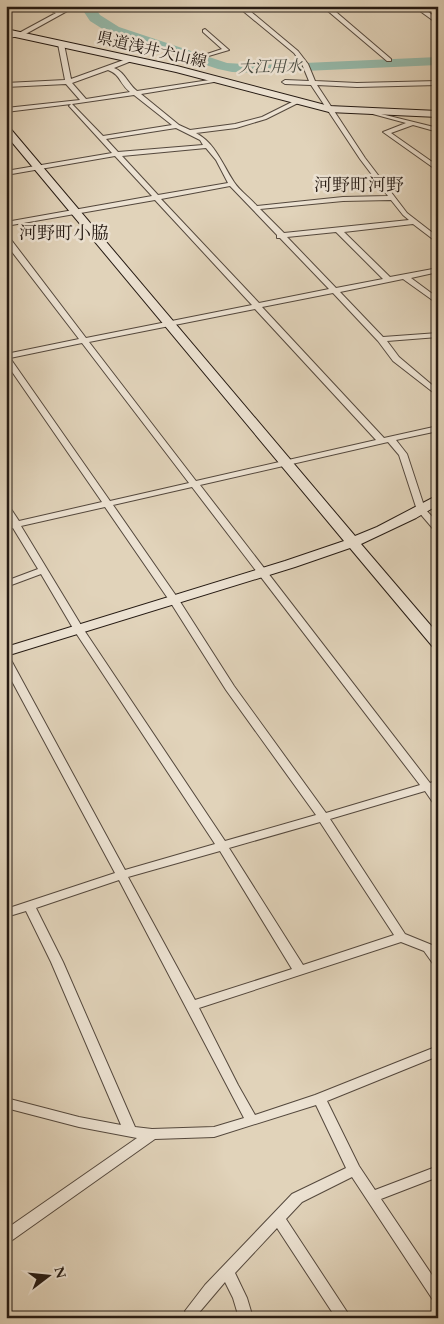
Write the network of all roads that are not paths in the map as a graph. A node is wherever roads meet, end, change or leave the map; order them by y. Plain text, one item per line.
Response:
1 (44, 6) edge
2 (64, 6) edge
3 (240, 6) edge
4 (325, 6) edge
5 (416, 6) edge
6 (62, 13) junction
7 (438, 22) edge
8 (206, 31) dead end
9 (6, 32) edge
10 (20, 35) junction
11 (6, 36) edge
12 (61, 44) junction
13 (199, 58) dead end
14 (132, 59) junction
15 (389, 60) dead end
16 (110, 68) junction
17 (214, 80) junction
18 (68, 82) junction
19 (285, 82) dead end
20 (313, 83) junction
21 (438, 83) edge
22 (6, 85) edge
23 (136, 92) junction
24 (84, 101) junction
25 (296, 102) junction
26 (72, 106) junction
27 (329, 109) junction
28 (6, 110) edge
29 (371, 112) junction
30 (438, 114) edge
31 (6, 116) edge
32 (414, 123) junction
33 (177, 126) junction
34 (6, 129) edge
35 (438, 130) edge
36 (190, 132) junction
37 (102, 138) junction
38 (209, 146) junction
39 (117, 154) junction
40 (38, 168) junction
41 (438, 170) edge
42 (6, 173) edge
43 (232, 184) junction
44 (157, 197) junction
45 (393, 198) junction
46 (254, 208) junction
47 (76, 212) junction
48 (414, 222) junction
49 (6, 224) edge
50 (338, 230) junction
51 (280, 236) junction
52 (6, 239) edge
53 (438, 241) edge
54 (438, 270) edge
55 (405, 277) junction
56 (388, 280) junction
57 (334, 291) junction
58 (438, 302) edge
59 (257, 306) junction
60 (169, 324) junction
61 (438, 335) edge
62 (381, 339) junction
63 (84, 340) junction
64 (6, 357) edge
65 (438, 394) edge
66 (438, 428) edge
67 (386, 440) junction
68 (286, 463) junction
69 (194, 484) junction
70 (438, 499) edge
71 (107, 504) junction
72 (6, 508) edge
73 (421, 510) junction
74 (11, 526) edge
75 (438, 530) edge
76 (353, 542) junction
77 (44, 570) junction
78 (261, 573) junction
79 (6, 584) edge
80 (174, 600) junction
81 (79, 630) junction
82 (438, 644) edge
83 (6, 652) edge
84 (6, 660) edge
85 (432, 786) edge
86 (438, 801) edge
87 (323, 817) junction
88 (223, 847) junction
89 (122, 875) junction
90 (29, 906) junction
91 (6, 913) edge
92 (401, 937) junction
93 (438, 962) edge
94 (300, 972) junction
95 (192, 1006) junction
96 (438, 1051) edge
97 (319, 1100) junction
98 (6, 1104) edge
99 (252, 1121) junction
100 (131, 1132) junction
101 (152, 1134) junction
102 (354, 1170) junction
103 (438, 1171) edge
104 (373, 1196) junction
105 (278, 1218) junction
106 (6, 1237) edge
107 (228, 1271) junction
108 (438, 1296) edge
109 (192, 1310) dead end
110 (246, 1318) edge
111 (344, 1318) edge

1 - 6 street
2 - 6 street
3 - 20 street
4 - 15 street
5 - 7 street
6 - 10 street
8 - 13 street
9 - 10 street, 県道浅井犬山線
10 - 11 street
10 - 12 street, 県道浅井犬山線
12 - 14 street, 県道浅井犬山線
12 - 18 street
14 - 16 street
14 - 17 street, 県道浅井犬山線
16 - 18 street
16 - 23 street
17 - 23 street
17 - 25 street, 県道浅井犬山線
18 - 22 street
18 - 24 street
19 - 20 street
20 - 21 street
20 - 27 street
23 - 24 street
23 - 33 street
24 - 26 street
24 - 28 street
25 - 27 street, 県道浅井犬山線
25 - 36 street
26 - 31 street
26 - 37 street
27 - 29 street, 県道浅井犬山線
27 - 45 street
29 - 30 street, 県道浅井犬山線
29 - 32 street
32 - 35 street
32 - 41 street
33 - 36 street
33 - 37 street
34 - 40 street
36 - 38 street
37 - 39 street
38 - 39 street
38 - 43 street
39 - 40 street
39 - 44 street
40 - 42 street
40 - 47 street
43 - 44 street
43 - 46 street
44 - 47 street
44 - 59 street
45 - 46 street
45 - 48 street
46 - 51 street
47 - 49 street
47 - 60 street
48 - 50 street
48 - 53 street
50 - 51 street
50 - 56 street
51 - 57 street
52 - 63 street
54 - 55 street
55 - 56 street
55 - 58 street
56 - 57 street
57 - 59 street
57 - 62 street
59 - 60 street
59 - 67 street
60 - 63 street
60 - 68 street
61 - 62 street
62 - 65 street
63 - 64 street
63 - 69 street
64 - 71 street
66 - 67 street
67 - 68 street
67 - 73 street
68 - 69 street
68 - 76 street
69 - 71 street
69 - 78 street
70 - 73 street
71 - 74 street
71 - 80 street
72 - 74 street
73 - 75 street
73 - 76 street
74 - 77 street
76 - 78 street
76 - 82 street
77 - 79 street
77 - 81 street
78 - 80 street
78 - 85 street
80 - 81 street
80 - 87 street
81 - 83 street
81 - 88 street
84 - 89 street
85 - 86 street
85 - 87 street
87 - 88 street
87 - 92 street
88 - 89 street
88 - 94 street
89 - 90 street
89 - 95 street
90 - 91 street
90 - 100 street
92 - 93 street
92 - 94 street
94 - 95 street
95 - 99 street
96 - 97 street
97 - 99 street
97 - 102 street
98 - 100 street
99 - 101 street
100 - 101 street
101 - 106 street
102 - 104 street
102 - 105 street
103 - 104 street
104 - 108 street
105 - 107 street
105 - 111 street
107 - 109 street
107 - 110 street

